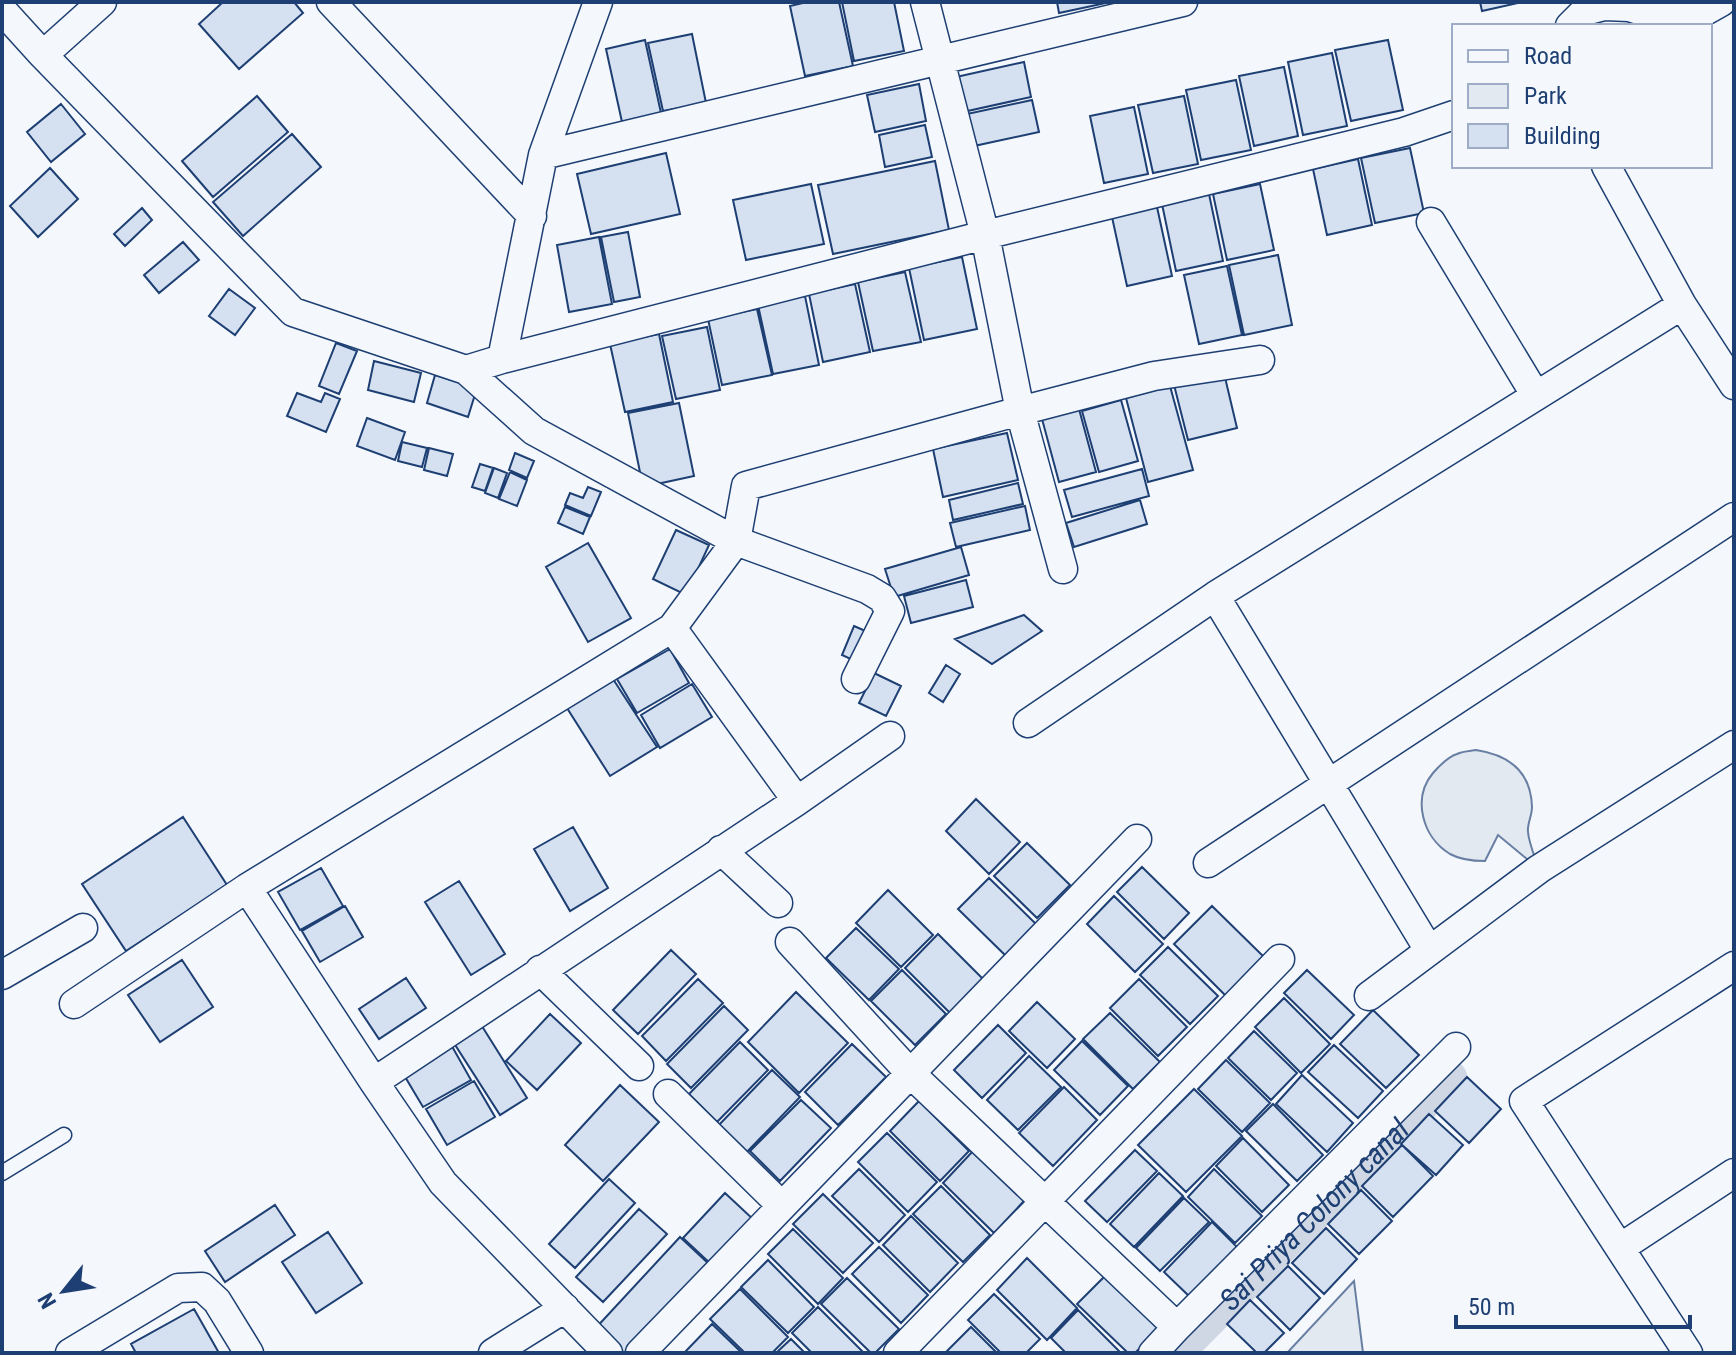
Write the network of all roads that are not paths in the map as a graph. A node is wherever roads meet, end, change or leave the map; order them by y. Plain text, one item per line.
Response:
1 (102, 2) edge
2 (598, 2) edge
3 (925, 2) edge
4 (1183, 2) edge
5 (1721, 2) edge
6 (338, 4) edge
7 (2, 10) edge
8 (1572, 24) edge
9 (43, 55) junction
10 (940, 61) junction
11 (1452, 116) edge
12 (543, 155) junction
13 (1607, 168) edge
14 (532, 216) junction
15 (1431, 222) dead end
16 (985, 235) junction
17 (1682, 305) junction
18 (502, 359) junction
19 (1260, 360) dead end
20 (466, 370) junction
21 (1734, 385) edge
22 (1536, 396) junction
23 (1020, 411) junction
24 (1734, 517) edge
25 (736, 541) junction
26 (1063, 569) dead end
27 (1215, 596) junction
28 (672, 628) junction
29 (856, 679) dead end
30 (1028, 723) dead end
31 (890, 736) dead end
32 (1734, 745) edge
33 (1329, 784) junction
34 (797, 801) junction
35 (1137, 839) dead end
36 (721, 850) junction
37 (1208, 863) dead end
38 (247, 888) junction
39 (778, 903) dead end
40 (83, 928) dead end
41 (790, 942) dead end
42 (1429, 950) junction
43 (1280, 959) dead end
44 (1734, 966) edge
45 (540, 970) junction
46 (2, 975) edge
47 (1369, 996) dead end
48 (74, 1004) dead end
49 (1456, 1047) dead end
50 (639, 1066) dead end
51 (910, 1073) junction
52 (374, 1082) junction
53 (668, 1094) dead end
54 (64, 1135) dead end
55 (2, 1173) edge
56 (1734, 1173) edge
57 (1044, 1201) junction
58 (782, 1206) junction
59 (1620, 1248) junction
60 (565, 1308) junction
61 (1177, 1327) junction
62 (70, 1353) edge
63 (249, 1353) edge
64 (493, 1353) edge
65 (608, 1353) edge
66 (640, 1353) edge
67 (898, 1353) edge
68 (1153, 1353) edge
69 (1688, 1353) edge

1 - 9 street
2 - 12 street
3 - 10 street
4 - 10 street
5 - 8 street
6 - 14 street
7 - 9 street
9 - 20 street
10 - 12 street
10 - 16 street
11 - 16 street
12 - 14 street
13 - 17 street
14 - 18 street
15 - 22 street
16 - 18 street
16 - 23 street
17 - 21 street
17 - 22 street
18 - 20 street
19 - 23 street
20 - 25 street
22 - 27 street
23 - 25 street
23 - 26 street
24 - 33 street
25 - 28 street
25 - 29 street
27 - 30 street
27 - 33 street
28 - 34 street
28 - 38 street
31 - 34 street
32 - 42 street
33 - 37 street
33 - 42 street
34 - 36 street
35 - 51 street
36 - 39 street
36 - 45 street
38 - 48 street
38 - 52 street
40 - 46 street
41 - 51 street
42 - 47 street
43 - 57 street
44 - 59 street
45 - 50 street
45 - 52 street
49 - 61 street
51 - 57 street
51 - 58 street
52 - 60 street
53 - 58 street
54 - 55 lane
56 - 59 street
57 - 61 street
57 - 67 street
58 - 66 street
59 - 69 street
60 - 64 street
60 - 65 street
61 - 68 street
62 - 63 street

